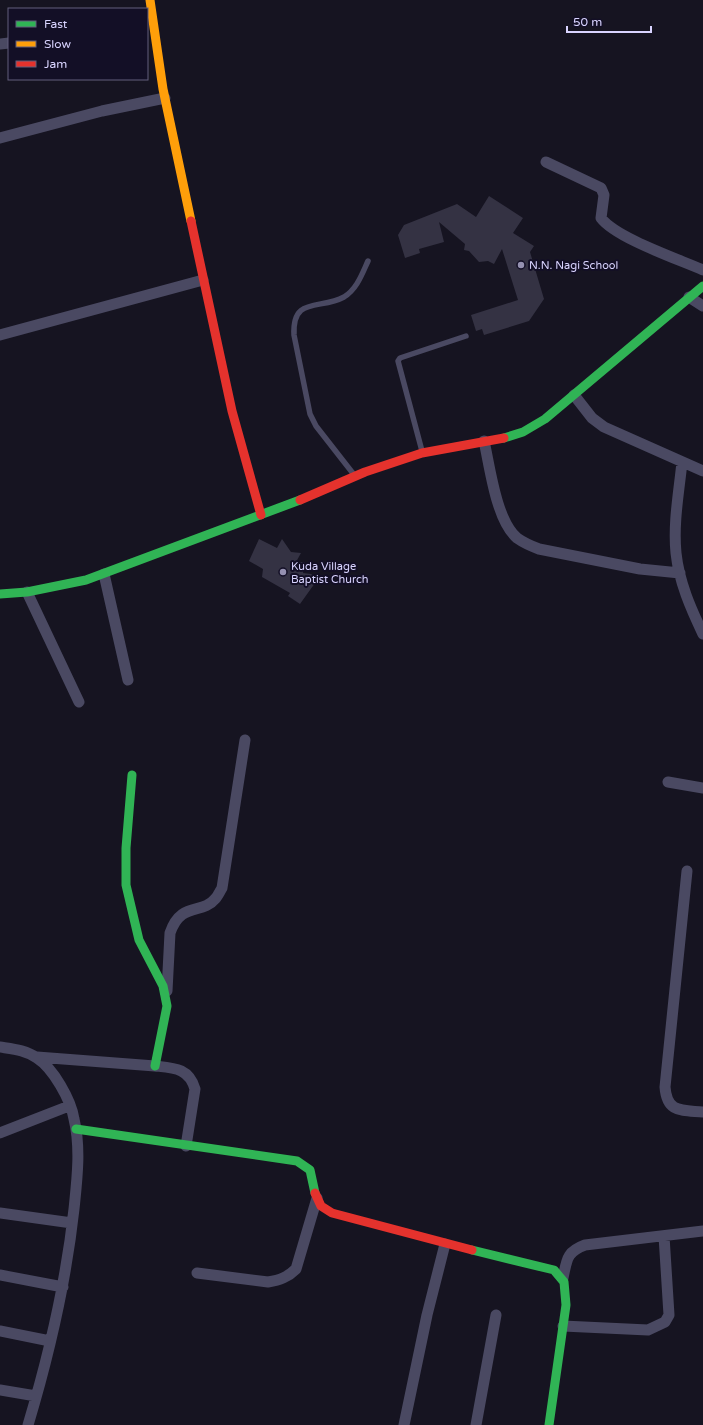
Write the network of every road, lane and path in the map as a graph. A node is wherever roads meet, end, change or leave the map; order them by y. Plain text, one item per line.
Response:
1 (150, 0) edge
2 (151, 39) edge
3 (165, 98) junction
4 (0, 138) edge
5 (546, 162) dead end
6 (368, 261) dead end
7 (703, 270) edge
8 (203, 280) junction
9 (703, 286) edge
10 (689, 297) junction
11 (703, 306) edge
12 (0, 334) edge
13 (466, 336) dead end
14 (574, 395) junction
15 (484, 441) junction
16 (422, 453) junction
17 (682, 462) junction
18 (703, 471) edge
19 (355, 476) junction
20 (261, 515) junction
21 (104, 574) junction
22 (680, 574) junction
23 (27, 592) junction
24 (0, 594) edge
25 (703, 634) edge
26 (128, 680) dead end
27 (79, 702) dead end
28 (245, 740) dead end
29 (132, 775) dead end
30 (668, 782) dead end
31 (703, 788) edge
32 (687, 870) dead end
33 (166, 996) junction
34 (0, 1047) edge
35 (37, 1057) junction
36 (155, 1066) junction
37 (69, 1106) junction
38 (703, 1112) edge
39 (76, 1128) junction
40 (0, 1133) edge
41 (186, 1146) junction
42 (318, 1198) junction
43 (0, 1213) edge
44 (72, 1223) junction
45 (703, 1231) edge
46 (664, 1236) junction
47 (445, 1244) junction
48 (197, 1273) dead end
49 (0, 1275) edge
50 (563, 1278) junction
51 (63, 1287) junction
52 (496, 1315) dead end
53 (563, 1326) junction
54 (0, 1331) edge
55 (50, 1341) junction
56 (0, 1390) edge
57 (36, 1396) junction
58 (28, 1425) edge
59 (404, 1425) edge
60 (476, 1425) edge
61 (549, 1425) edge

1 - 2 street
2 - 3 street
3 - 4 street
3 - 8 street
5 - 7 street
6 - 19 lane
8 - 12 street
8 - 20 street
9 - 10 street
10 - 11 street
10 - 14 street
13 - 16 lane
14 - 15 street
14 - 17 street
15 - 16 street
15 - 22 street
16 - 19 street
17 - 18 street
17 - 22 street
19 - 20 street
20 - 21 street
21 - 23 street
21 - 26 street
22 - 25 street
23 - 24 street
23 - 27 street
28 - 33 street
29 - 33 street
30 - 31 street
32 - 38 street
33 - 36 street
34 - 35 street
35 - 36 street
35 - 37 street
36 - 41 street
37 - 39 street
37 - 40 street
39 - 41 street
39 - 44 street
41 - 42 street
42 - 47 street
42 - 48 street
43 - 44 street
44 - 51 street
45 - 46 street
46 - 50 street
46 - 53 street
47 - 50 street
47 - 59 street
49 - 51 street
50 - 53 street
51 - 55 street
52 - 60 street
53 - 61 street
54 - 55 street
55 - 57 street
56 - 57 street
57 - 58 street

